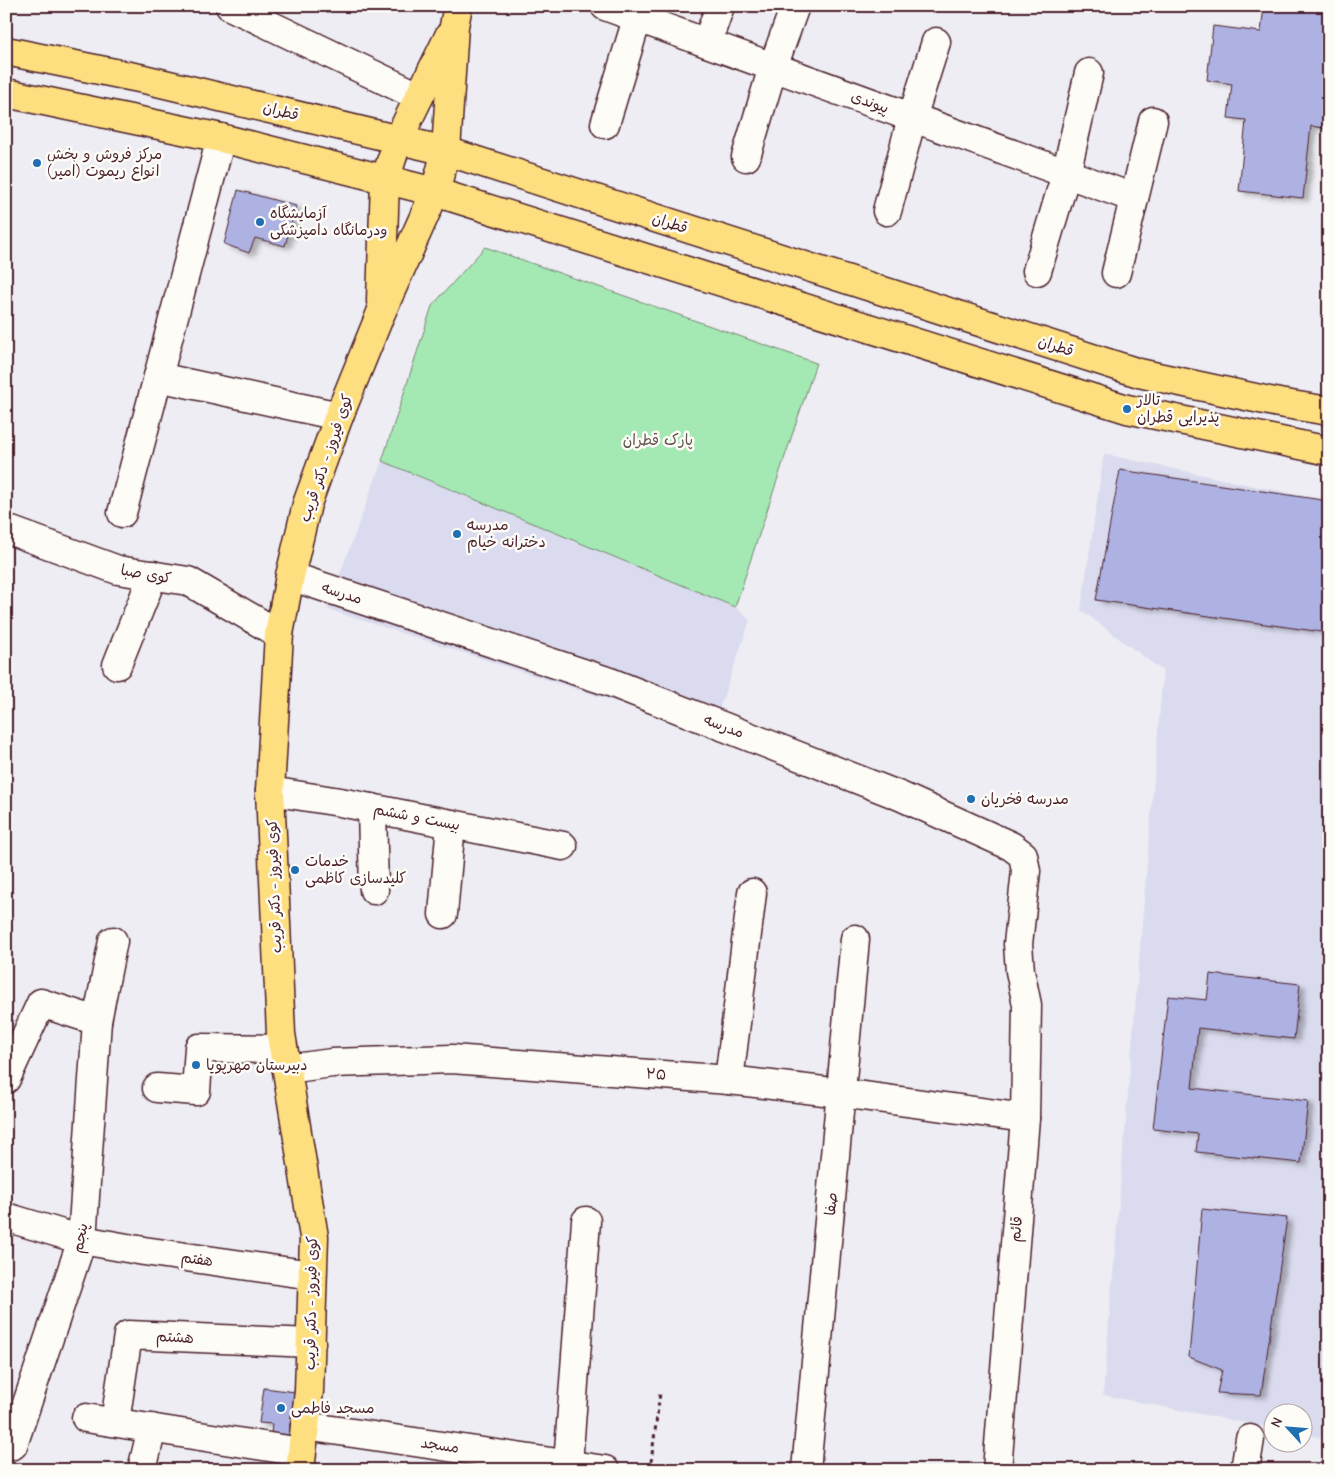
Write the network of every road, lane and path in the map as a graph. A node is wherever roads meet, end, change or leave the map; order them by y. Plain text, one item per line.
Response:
1 (230, 6) edge
2 (605, 6) edge
3 (720, 6) edge
4 (795, 6) edge
5 (639, 12) edge
6 (456, 16) edge
7 (936, 42) dead end
8 (707, 43) junction
9 (6, 51) edge
10 (773, 67) junction
11 (1089, 73) dead end
12 (6, 93) edge
13 (418, 96) junction
14 (912, 118) junction
15 (1153, 121) dead end
16 (605, 124) dead end
17 (221, 138) junction
18 (398, 140) junction
19 (446, 151) junction
20 (746, 157) dead end
21 (1066, 174) junction
22 (385, 180) junction
23 (435, 192) junction
24 (1134, 198) junction
25 (887, 211) dead end
26 (1037, 271) dead end
27 (1116, 273) dead end
28 (380, 315) junction
29 (158, 377) junction
30 (1329, 411) edge
31 (339, 416) junction
32 (1329, 451) edge
33 (122, 513) dead end
34 (6, 529) edge
35 (153, 575) junction
36 (290, 576) junction
37 (279, 634) junction
38 (117, 664) dead end
39 (270, 791) junction
40 (372, 808) junction
41 (451, 824) junction
42 (564, 846) dead end
43 (374, 890) dead end
44 (752, 893) dead end
45 (443, 914) dead end
46 (855, 939) dead end
47 (112, 941) dead end
48 (1024, 987) joint
49 (97, 1021) junction
50 (285, 1059) junction
51 (6, 1079) edge
52 (729, 1080) junction
53 (157, 1088) dead end
54 (841, 1093) junction
55 (1025, 1118) junction
56 (6, 1216) edge
57 (586, 1221) dead end
58 (82, 1240) junction
59 (312, 1275) junction
60 (310, 1343) junction
61 (660, 1393) dead end
62 (86, 1418) dead end
63 (115, 1422) junction
64 (152, 1428) junction
65 (1250, 1439) dead end
66 (13, 1445) dead end
67 (302, 1449) edge
68 (467, 1460) edge
69 (568, 1464) junction
70 (142, 1470) edge
71 (605, 1470) edge
72 (650, 1470) edge
73 (806, 1470) edge
74 (997, 1470) edge
75 (1245, 1470) edge

1 - 13 street
2 - 5 street, پیوندی
3 - 8 street
4 - 10 street
5 - 8 street, پیوندی
5 - 16 street
6 - 13 main road
6 - 19 main road, کوی فیروز - دکتر قریب
7 - 14 street
8 - 10 street, پیوندی
9 - 18 main road, قطران
10 - 14 street, پیوندی
10 - 20 street
11 - 21 street
12 - 17 main road
13 - 18 main road
14 - 21 street, پیوندی
14 - 25 street
15 - 24 street
17 - 22 main road
17 - 29 street
18 - 19 main road, قطران
18 - 22 main road
19 - 23 main road, کوی فیروز - دکتر قریب
19 - 30 main road, قطران
21 - 24 street, پیوندی
21 - 26 street
22 - 23 main road
22 - 28 main road
23 - 28 main road, کوی فیروز - دکتر قریب
23 - 32 main road
24 - 27 street
28 - 31 main road, کوی فیروز - دکتر قریب
29 - 31 street
29 - 33 street
31 - 36 main road, کوی فیروز - دکتر قریب
34 - 35 street, کوی صبا
35 - 37 street, کوی صبا
35 - 38 street
36 - 37 main road, کوی فیروز - دکتر قریب
36 - 48 street, مدرسه
37 - 39 main road, کوی فیروز - دکتر قریب
39 - 40 street, بیست و ششم
39 - 50 main road, کوی فیروز - دکتر قریب
40 - 41 street, بیست و ششم
40 - 43 street
41 - 42 street, بیست و ششم
41 - 45 street
44 - 52 street
46 - 54 street, صفا
47 - 49 street, پنجم
48 - 55 street, قائم
49 - 51 street
49 - 58 street, پنجم
50 - 52 street, ۲۵
50 - 53 street, ۲۵
50 - 59 main road, کوی فیروز - دکتر قریب
52 - 54 street, ۲۵
54 - 55 street, ۲۵
54 - 73 street, صفا
55 - 74 street, قائم
56 - 58 street, هفتم
57 - 69 street
58 - 59 street, هفتم
58 - 66 street, پنجم
59 - 60 main road, کوی فیروز - دکتر قریب
60 - 63 street, هشتم
60 - 67 main road, کوی فیروز - دکتر قریب
61 - 72 path
62 - 63 street, مسجد
63 - 64 street, مسجد
64 - 67 street, مسجد
64 - 70 street
65 - 75 street
67 - 68 street, مسجد
68 - 69 street, مسجد
69 - 71 street, مسجد

